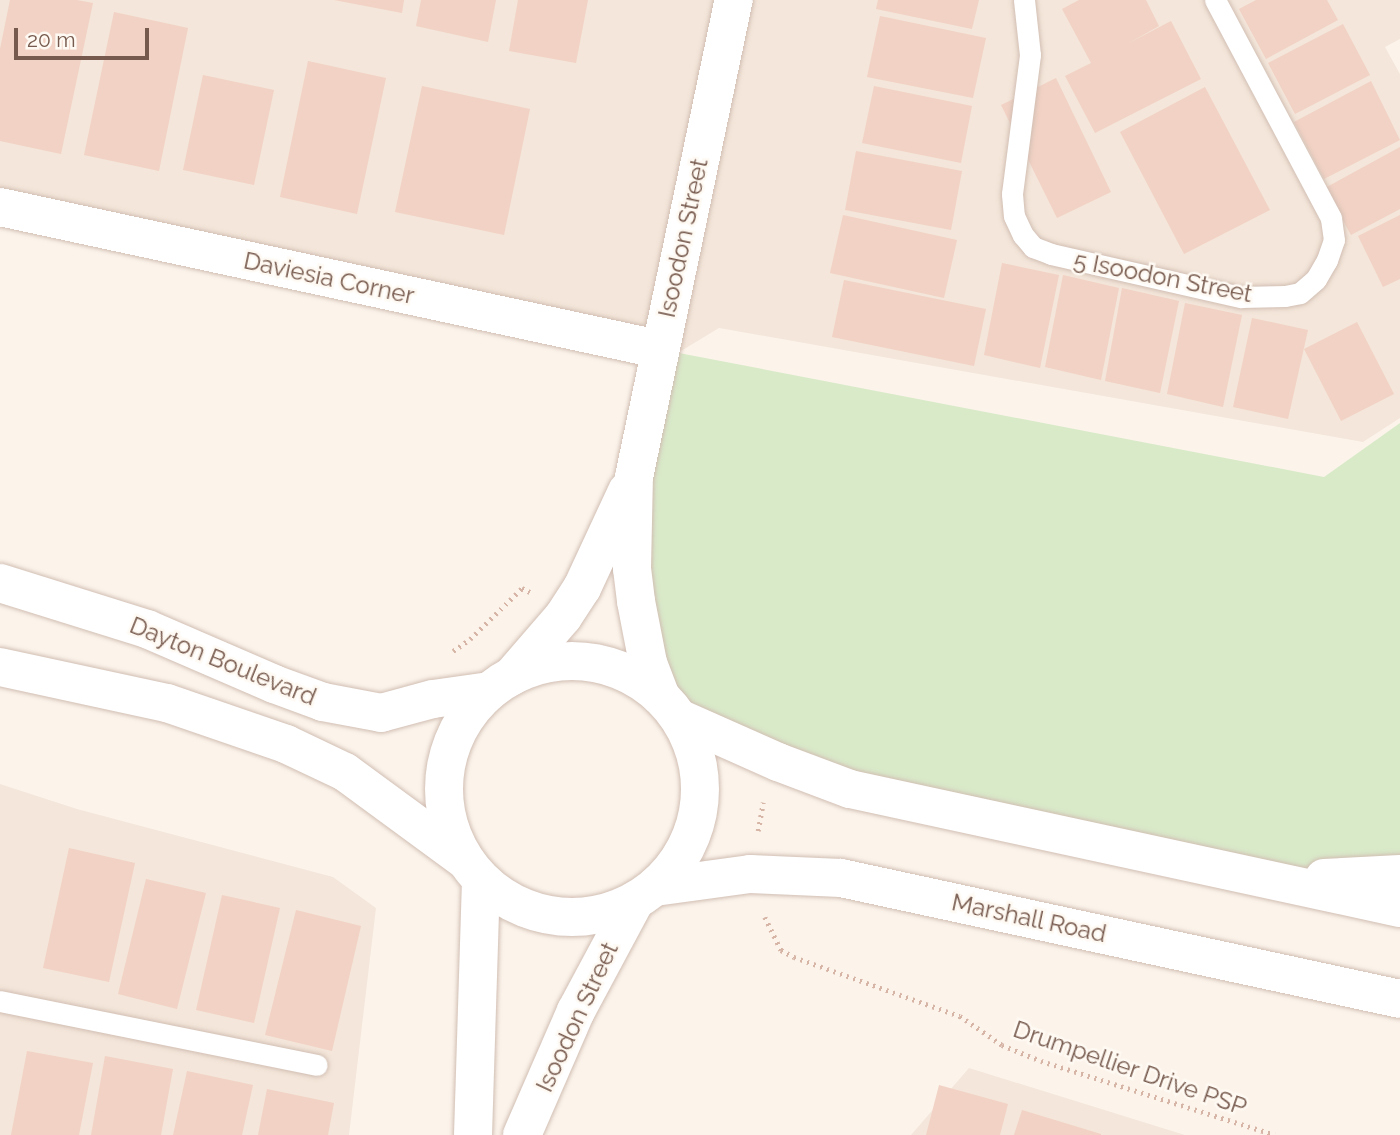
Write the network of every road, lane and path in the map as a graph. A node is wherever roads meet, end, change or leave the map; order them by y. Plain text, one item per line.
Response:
1 (734, 0) edge
2 (1024, 0) edge
3 (1215, 0) edge
4 (0, 207) edge
5 (658, 349) junction
6 (634, 477) junction
7 (0, 583) edge
8 (0, 667) edge
9 (501, 684) junction
10 (670, 708) junction
11 (474, 870) junction
12 (750, 874) junction
13 (1400, 874) edge
14 (1277, 881) junction
15 (645, 894) junction
16 (1400, 908) edge
17 (1400, 999) edge
18 (0, 1001) edge
19 (317, 1065) dead end
20 (473, 1135) edge
21 (522, 1135) edge
22 (1275, 1135) edge

1 - 5 street, Isoodon Street
2 - 3 lane, 5 Isoodon Street
4 - 5 street, Daviesia Corner
5 - 6 street, Isoodon Street
6 - 9 street, Isoodon Street
6 - 10 street, Isoodon Street
7 - 9 street, Dayton Boulevard
8 - 11 street
9 - 10 street, Dayton Boulevard
9 - 11 street, Isoodon Street
10 - 14 street
10 - 15 street, Isoodon Street
11 - 15 street, Marshall Road
11 - 20 street
12 - 15 street, Marshall Road
12 - 17 street, Marshall Road
12 - 22 path, Drumpellier Drive PSP
13 - 14 street
14 - 16 street
15 - 21 street, Isoodon Street
18 - 19 lane

